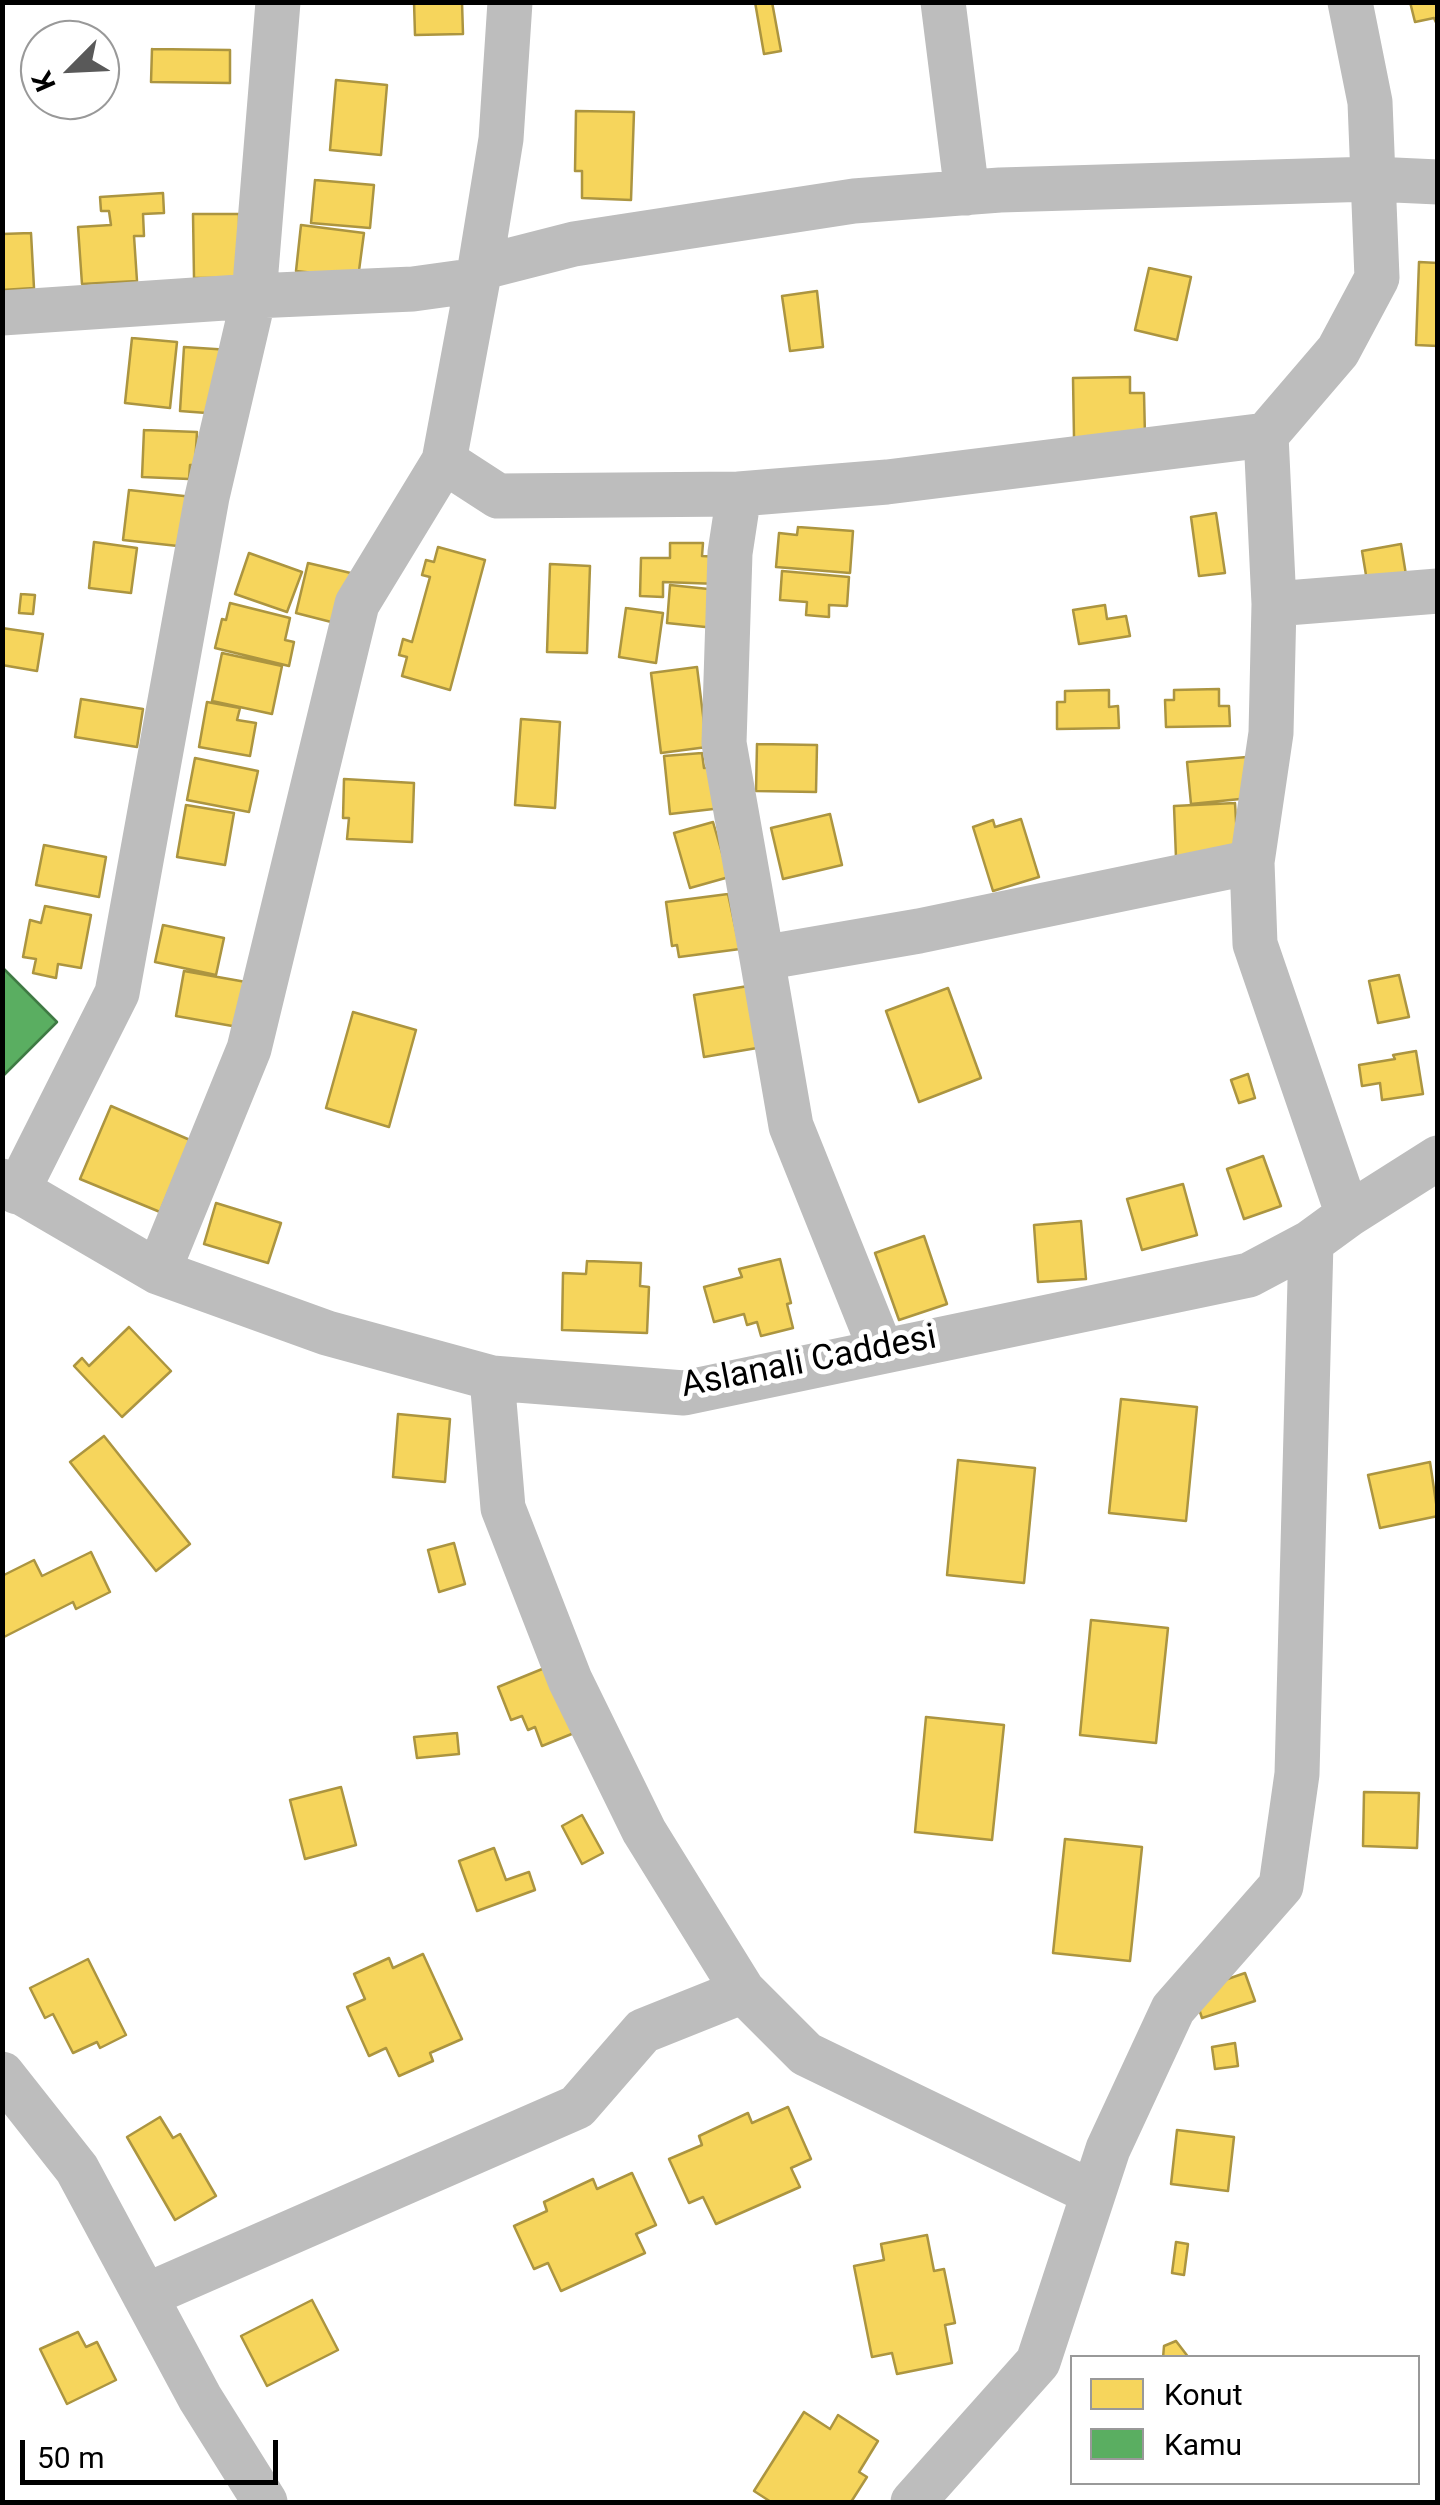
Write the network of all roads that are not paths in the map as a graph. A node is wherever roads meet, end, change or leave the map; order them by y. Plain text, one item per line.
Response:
1 (278, 2) edge
2 (510, 2) edge
3 (943, 2) edge
4 (1350, 2) edge
5 (1373, 179) junction
6 (1438, 182) edge
7 (967, 193) junction
8 (479, 274) junction
9 (254, 296) junction
10 (2, 313) edge
11 (1266, 435) junction
12 (444, 461) junction
13 (739, 494) junction
14 (1438, 592) edge
15 (1274, 604) junction
16 (1252, 862) junction
17 (762, 958) junction
18 (1438, 1158) edge
19 (10, 1186) edge
20 (1348, 1214) junction
21 (1312, 1242) junction
22 (158, 1272) junction
23 (880, 1350) junction
24 (492, 1378) junction
25 (742, 1991) junction
26 (2, 2074) edge
27 (1093, 2194) junction
28 (145, 2296) junction
29 (266, 2502) edge
30 (913, 2502) edge

1 - 9 street
2 - 8 street
3 - 7 street
4 - 5 street
5 - 6 street
5 - 7 street
5 - 11 street
7 - 8 street
8 - 9 street
8 - 12 street
9 - 10 street
9 - 19 street
11 - 13 street
11 - 15 street
12 - 13 street
12 - 22 street
13 - 17 street
14 - 15 street
15 - 16 street
16 - 17 street
16 - 20 street
17 - 23 street
18 - 20 street, Aslanali Caddesi
19 - 22 street, Aslanali Caddesi
20 - 21 street, Aslanali Caddesi
21 - 23 street, Aslanali Caddesi
21 - 27 street
22 - 24 street, Aslanali Caddesi
23 - 24 street, Aslanali Caddesi
24 - 25 street
25 - 27 street
25 - 28 street
26 - 28 street
27 - 30 street
28 - 29 street

